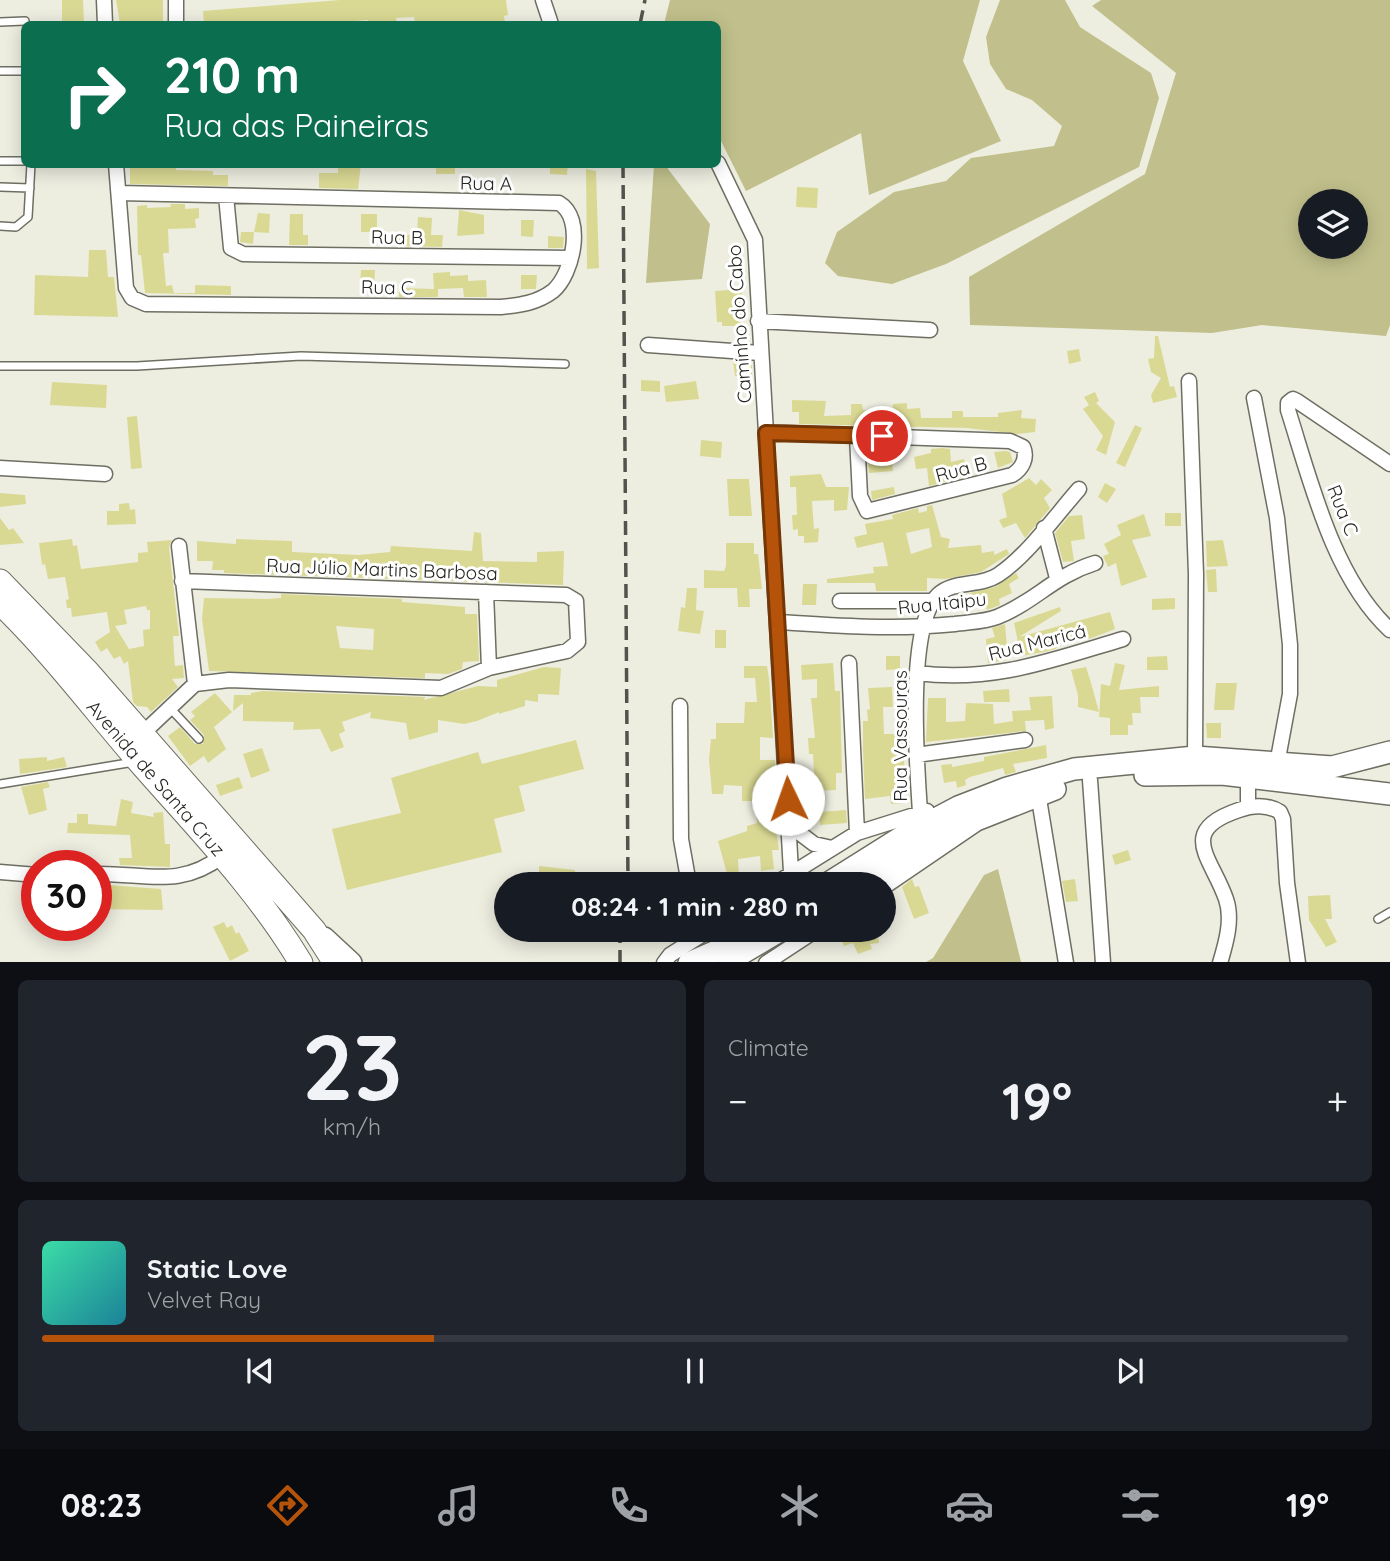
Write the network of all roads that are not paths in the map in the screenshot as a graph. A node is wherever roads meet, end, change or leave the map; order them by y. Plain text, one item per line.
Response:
1 (104, 0) edge
2 (176, 0) edge
3 (543, 0) edge
4 (21, 21) edge
5 (105, 21) edge
6 (176, 21) edge
7 (550, 21) edge
8 (0, 22) edge
9 (0, 71) edge
10 (21, 71) edge
11 (0, 160) edge
12 (21, 161) edge
13 (31, 168) edge
14 (117, 168) edge
15 (720, 168) edge
16 (0, 187) edge
17 (30, 188) junction
18 (119, 193) junction
19 (226, 196) junction
20 (559, 203) joint
21 (0, 226) edge
22 (570, 258) junction
23 (758, 321) junction
24 (930, 331) dead end
25 (648, 345) dead end
26 (760, 353) junction
27 (565, 364) dead end
28 (0, 366) edge
29 (1189, 382) dead end
30 (1254, 398) dead end
31 (766, 433) junction
32 (857, 436) junction
33 (1390, 464) edge
34 (0, 468) edge
35 (105, 474) dead end
36 (1079, 489) dead end
37 (1044, 528) junction
38 (179, 546) dead end
39 (1094, 563) dead end
40 (1057, 578) junction
41 (182, 580) junction
42 (0, 581) edge
43 (486, 592) junction
44 (840, 601) dead end
45 (933, 601) junction
46 (0, 603) edge
47 (779, 622) junction
48 (925, 627) junction
49 (1390, 629) edge
50 (1123, 639) dead end
51 (849, 663) dead end
52 (489, 668) junction
53 (917, 673) junction
54 (195, 684) junction
55 (680, 706) dead end
56 (170, 708) junction
57 (141, 735) junction
58 (199, 739) dead end
59 (1025, 740) dead end
60 (1390, 752) edge
61 (916, 755) junction
62 (1195, 757) junction
63 (139, 761) junction
64 (1277, 764) junction
65 (1248, 777) junction
66 (1090, 780) junction
67 (0, 783) edge
68 (1038, 793) junction
69 (1390, 794) edge
70 (958, 807) junction
71 (1248, 807) junction
72 (920, 812) junction
73 (989, 814) junction
74 (789, 825) junction
75 (857, 833) junction
76 (909, 842) junction
77 (832, 848) junction
78 (222, 856) junction
79 (0, 872) edge
80 (687, 872) edge
81 (791, 872) edge
82 (793, 872) edge
83 (851, 872) edge
84 (871, 872) edge
85 (21, 874) edge
86 (112, 875) edge
87 (896, 879) edge
88 (1390, 912) edge
89 (274, 917) junction
90 (1378, 919) dead end
91 (314, 930) junction
92 (689, 942) edge
93 (734, 942) edge
94 (761, 942) edge
95 (798, 942) edge
96 (301, 962) edge
97 (317, 962) edge
98 (335, 962) edge
99 (351, 962) edge
100 (664, 962) edge
101 (689, 962) edge
102 (727, 962) edge
103 (766, 962) edge
104 (1066, 962) edge
105 (1103, 962) edge
106 (1220, 962) edge
107 (1298, 962) edge

1 - 5 street
2 - 6 street
3 - 7 street
4 - 8 lane
9 - 10 lane
11 - 12 lane
13 - 17 lane
14 - 18 street
15 - 23 street, Caminho do Cabo
16 - 17 lane
17 - 21 lane
18 - 19 street, Rua A
18 - 22 street, Rua C
19 - 20 street, Rua A
19 - 22 street, Rua B
20 - 22 street, Rua C
23 - 24 street
23 - 26 street, Caminho do Cabo
25 - 26 street
26 - 31 street, Caminho do Cabo
27 - 28 lane
29 - 62 street
30 - 64 street
31 - 32 street
31 - 47 street, Caminho do Cabo
32 - 32 street, Rua B
33 - 49 street, Rua C
34 - 35 street
36 - 37 street
37 - 40 street
37 - 45 street
38 - 41 street
39 - 40 street, Rua Itaipu
40 - 48 street, Rua Itaipu
41 - 43 street, Rua Júlio Martins Barbosa
41 - 54 street
42 - 57 main road, Avenida de Santa Cruz
43 - 52 street
43 - 52 street, Rua Júlio Martins Barbosa
44 - 45 street
45 - 48 street, Rua Vassouras
46 - 63 main road, Avenida de Santa Cruz
47 - 48 street, Rua Itaipu
47 - 74 street, Caminho do Cabo
48 - 53 street, Rua Vassouras
50 - 53 street, Rua Maricá
51 - 75 street
52 - 54 street
53 - 61 street, Rua Vassouras
54 - 56 street
55 - 80 street
56 - 57 street
56 - 58 lane
57 - 91 main road, Avenida de Santa Cruz
59 - 61 street
60 - 64 main road
61 - 72 street, Rua Vassouras
62 - 64 main road
62 - 70 main road
63 - 67 lane
63 - 78 main road, Avenida de Santa Cruz
65 - 66 main road
65 - 69 main road
65 - 71 street
66 - 68 main road
66 - 105 street
68 - 73 main road
68 - 104 street
70 - 72 street
70 - 76 main road
71 - 106 street
71 - 107 street
72 - 75 street
73 - 76 main road
73 - 87 street
74 - 77 street
74 - 81 street, Caminho do Cabo
75 - 77 street
76 - 83 main road
76 - 84 main road
77 - 82 street
78 - 86 street
78 - 89 main road, Avenida de Santa Cruz
79 - 85 street
88 - 90 lane
89 - 96 main road, Avenida de Santa Cruz
89 - 97 main road
91 - 98 main road, Avenida de Santa Cruz
91 - 99 main road
92 - 100 street
93 - 101 main road
94 - 102 main road
95 - 103 street

